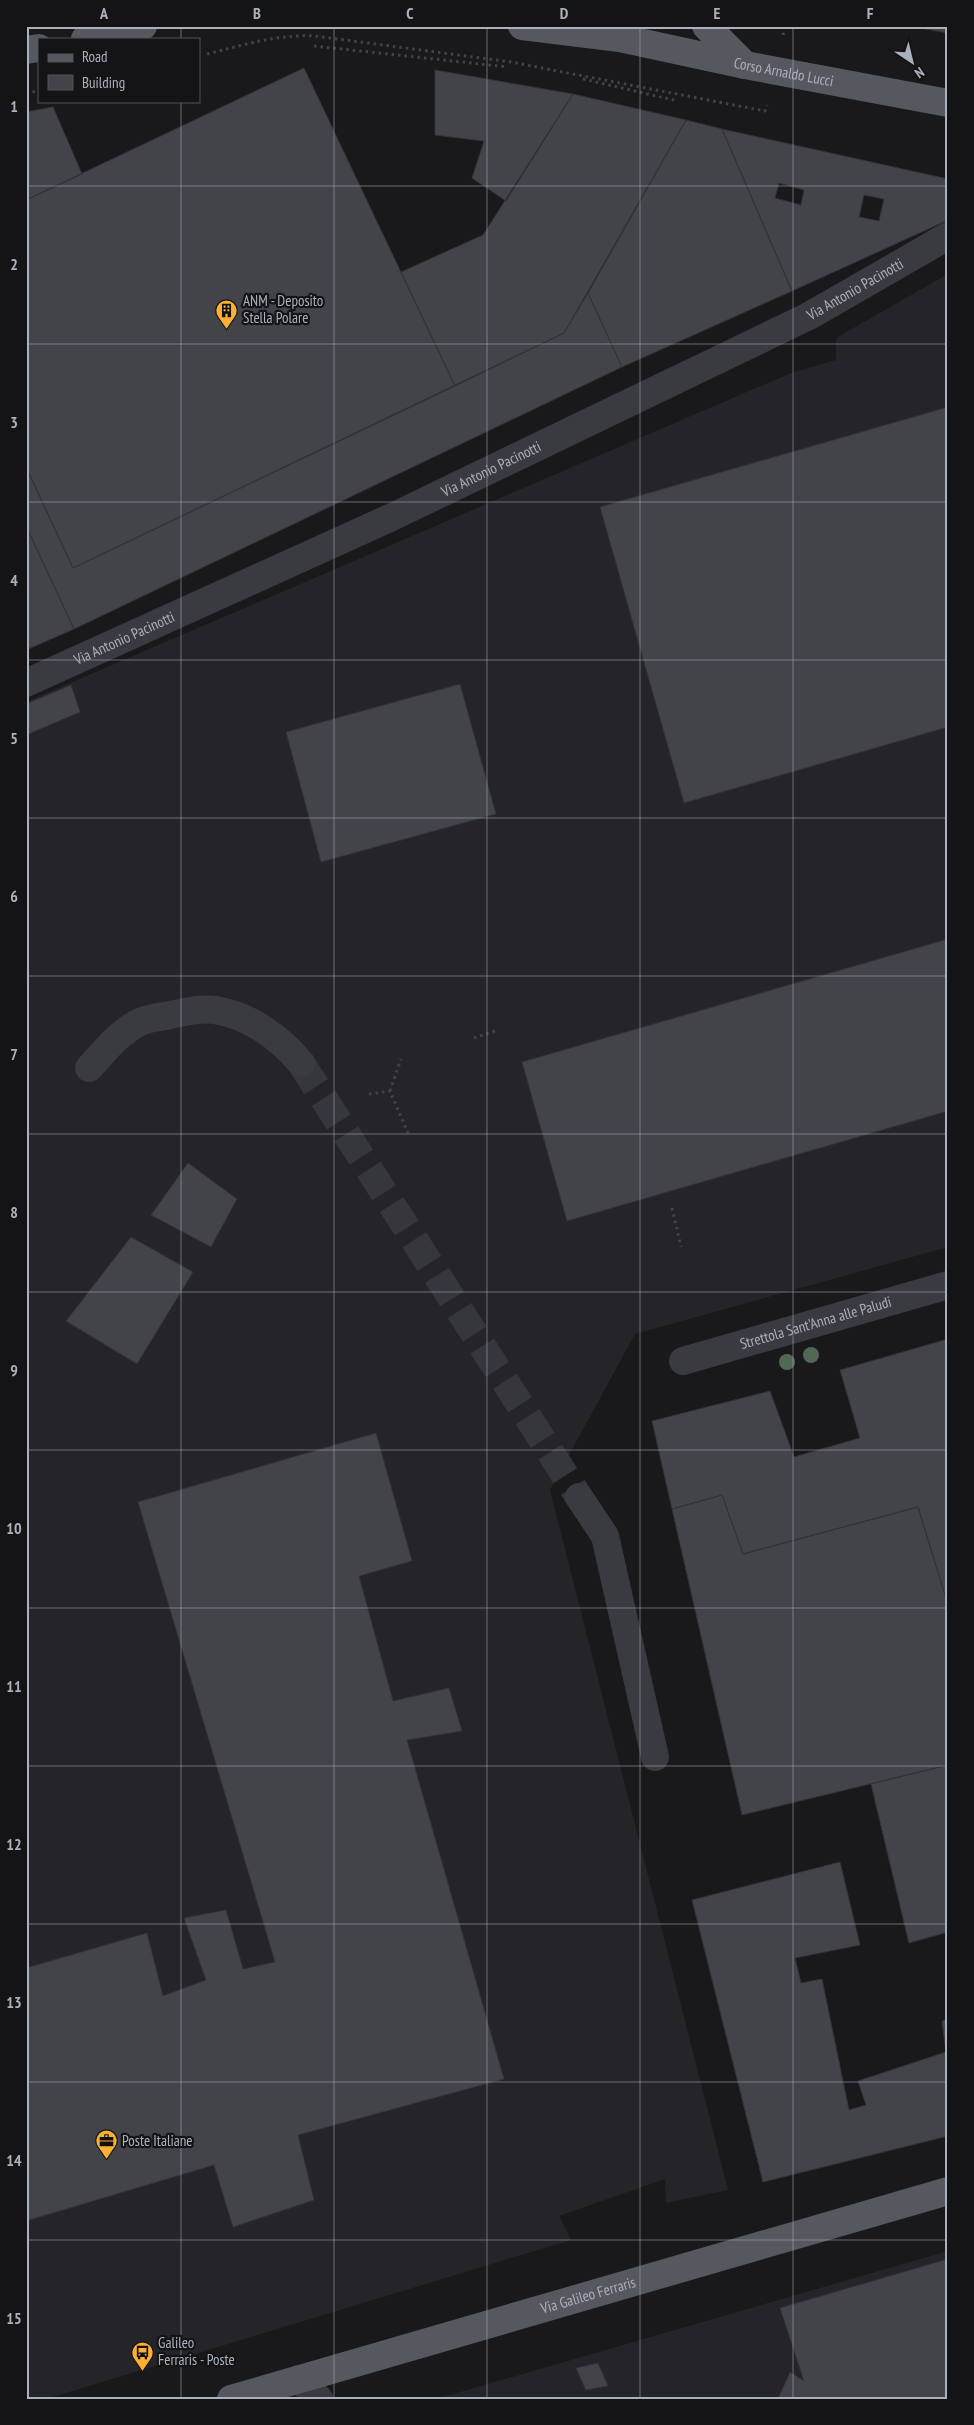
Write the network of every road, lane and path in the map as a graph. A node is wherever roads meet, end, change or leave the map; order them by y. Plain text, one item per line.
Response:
1 (143, 26) edge
2 (522, 26) edge
3 (706, 26) edge
4 (611, 32) edge
5 (89, 38) edge
6 (314, 46) dead end
7 (207, 54) dead end
8 (745, 65) junction
9 (508, 67) dead end
10 (583, 79) dead end
11 (678, 101) dead end
12 (948, 103) edge
13 (765, 111) dead end
14 (948, 236) edge
15 (26, 683) edge
16 (495, 1031) dead end
17 (474, 1038) dead end
18 (401, 1059) dead end
19 (302, 1063) tunnel mouth
20 (89, 1068) dead end
21 (390, 1091) junction
22 (369, 1094) dead end
23 (408, 1133) dead end
24 (672, 1208) dead end
25 (681, 1247) dead end
26 (948, 1285) edge
27 (683, 1361) dead end
28 (579, 1497) tunnel mouth
29 (655, 1757) dead end
30 (948, 2191) edge
31 (299, 2379) junction
32 (231, 2399) edge
33 (319, 2399) edge

1 - 5 main road
2 - 4 main road, Corso Arnaldo Lucci
3 - 8 main road
4 - 8 main road, Corso Arnaldo Lucci
6 - 9 path
7 - 13 path
8 - 12 main road, Corso Arnaldo Lucci
10 - 11 path
14 - 15 street, Via Antonio Pacinotti
16 - 17 path
18 - 21 path
19 - 20 street
21 - 22 path
21 - 23 path
24 - 25 path
26 - 27 street, Strettola Sant'Anna alle Paludi
28 - 29 street
30 - 31 main road, Via Galileo Ferraris
31 - 32 main road, Via Galileo Ferraris
31 - 33 street

